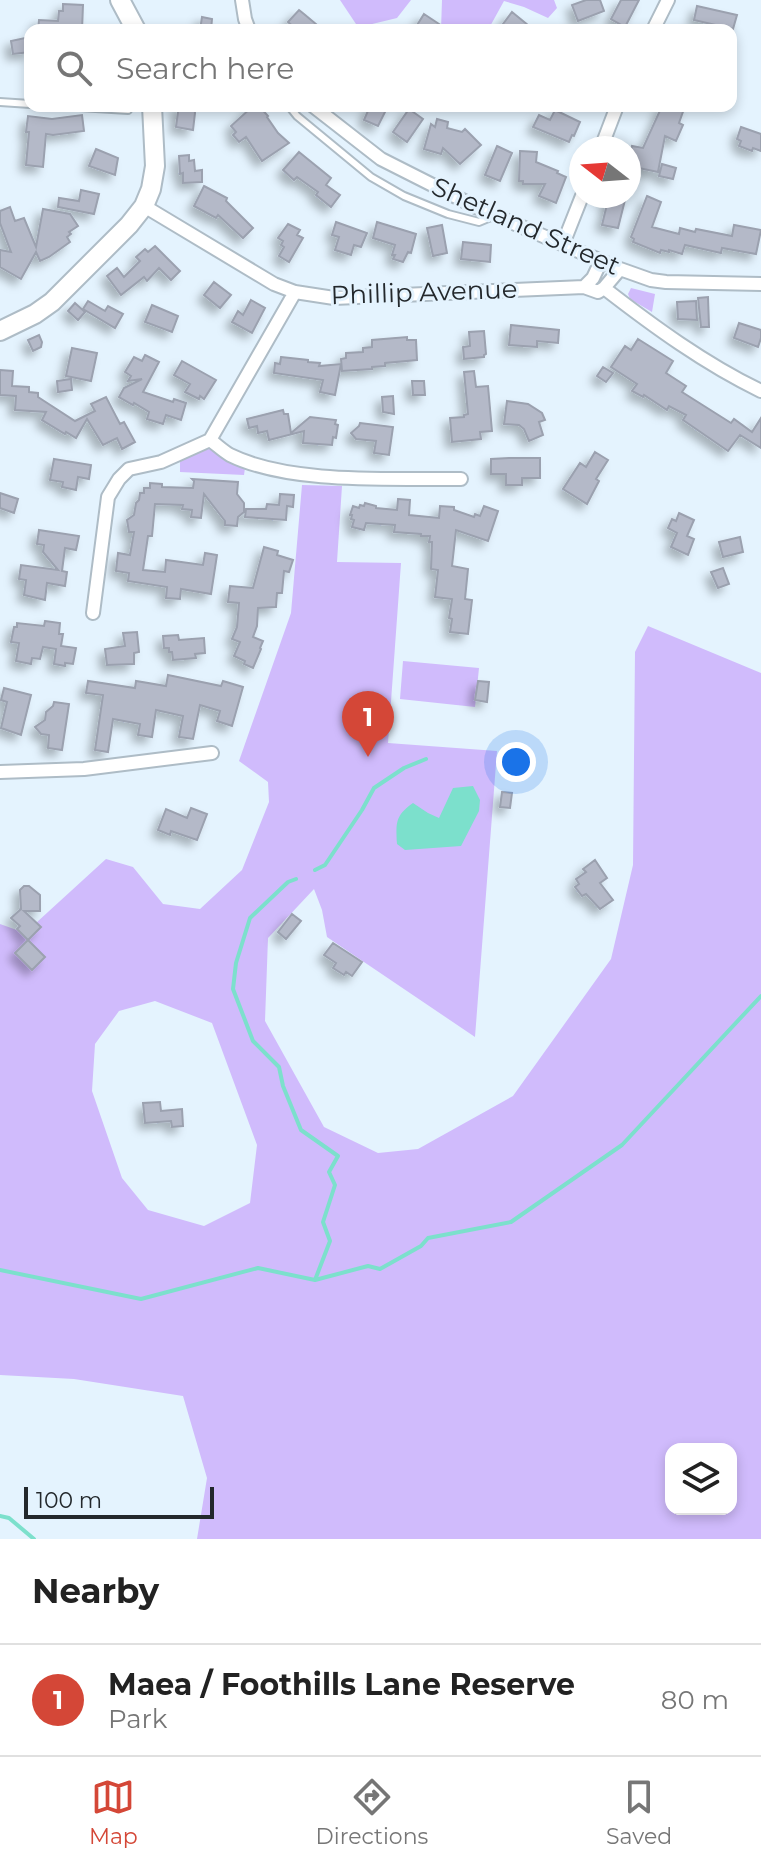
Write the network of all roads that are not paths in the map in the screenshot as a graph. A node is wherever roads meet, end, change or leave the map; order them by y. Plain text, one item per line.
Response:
1 (242, 0) edge
2 (668, 0) edge
3 (247, 24) edge
4 (656, 24) edge
5 (0, 102) edge
6 (24, 104) edge
7 (152, 112) edge
8 (294, 112) edge
9 (321, 112) edge
10 (615, 112) edge
11 (606, 136) edge
12 (144, 206) junction
13 (577, 208) edge
14 (494, 215) junction
15 (563, 244) junction
16 (601, 261) junction
17 (620, 269) junction
18 (761, 284) edge
19 (584, 287) junction
20 (604, 288) junction
21 (295, 292) junction
22 (0, 331) edge
23 (761, 391) edge
24 (210, 440) junction
25 (461, 479) dead end
26 (93, 613) dead end
27 (212, 753) dead end
28 (0, 772) edge

1 - 3 street
2 - 4 street
5 - 6 lane
7 - 12 main road
8 - 14 lane
9 - 14 street, Shetland Street
10 - 11 street
12 - 21 street, Phillip Avenue
12 - 22 main road
13 - 15 street
14 - 15 street, Shetland Street
15 - 16 street, Shetland Street
16 - 17 street, Shetland Street
16 - 19 street
17 - 18 street, Shetland Street
17 - 20 street
19 - 20 street, Phillip Avenue
19 - 21 street, Phillip Avenue
20 - 23 street
21 - 24 street
24 - 25 street
24 - 26 street
27 - 28 street

